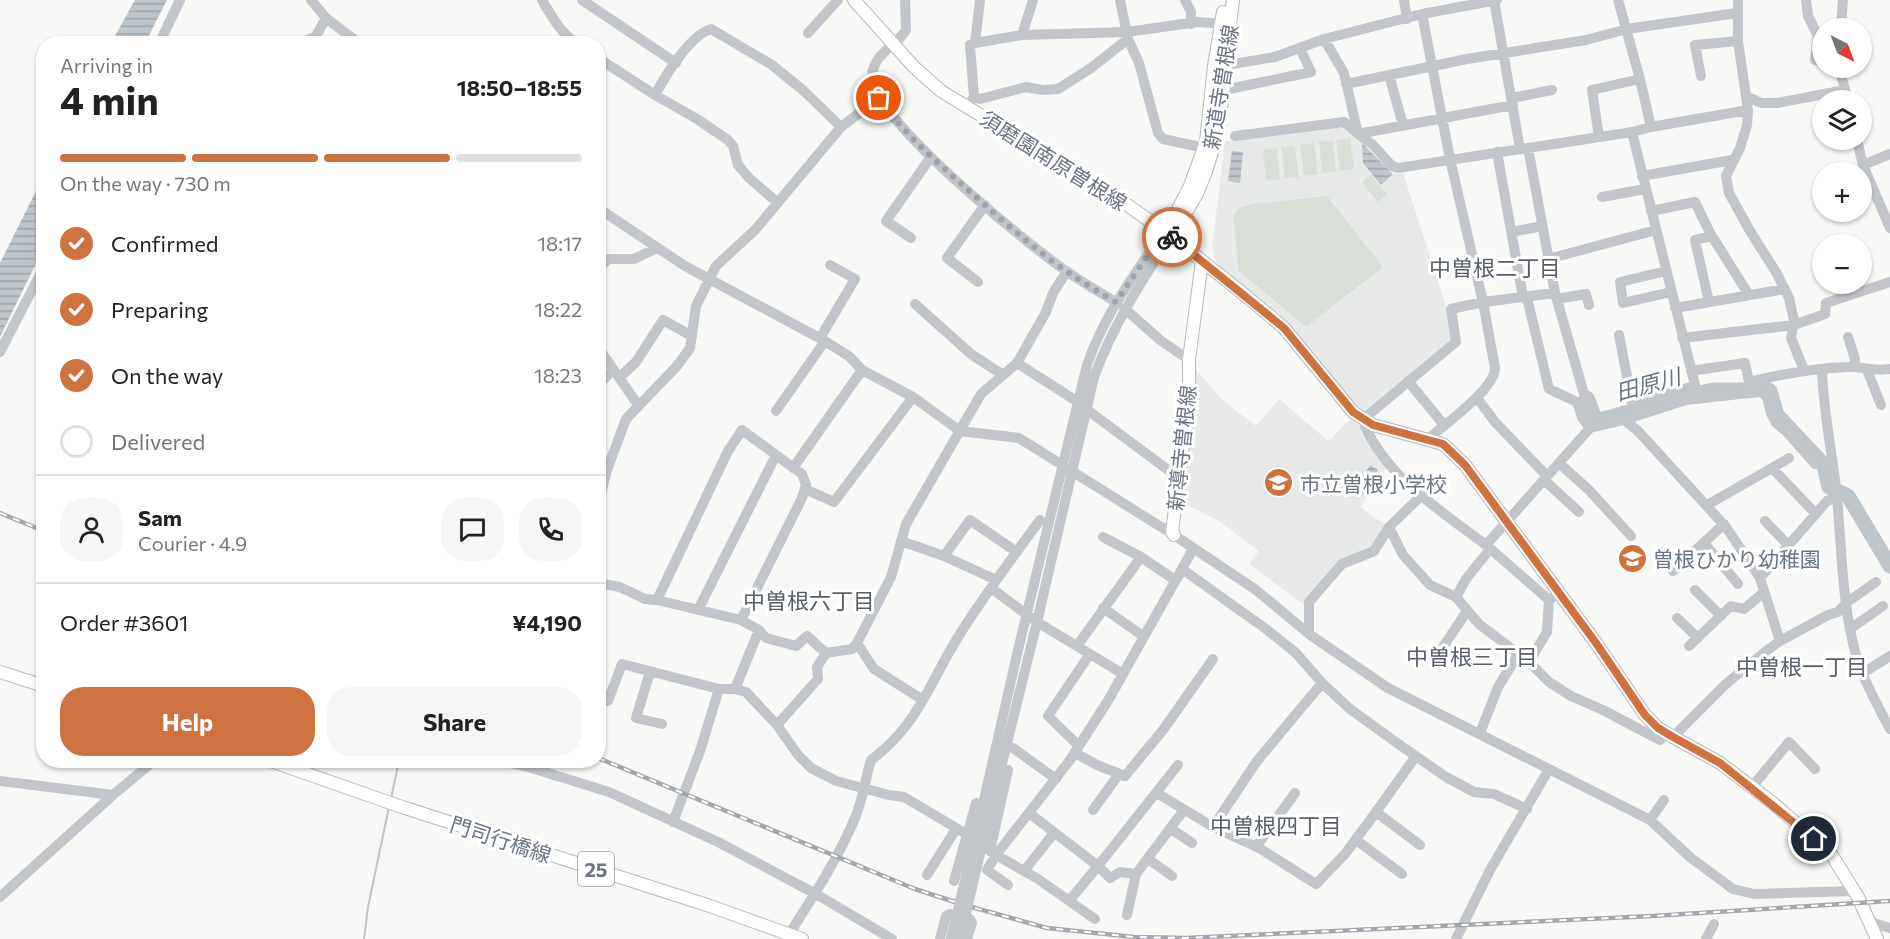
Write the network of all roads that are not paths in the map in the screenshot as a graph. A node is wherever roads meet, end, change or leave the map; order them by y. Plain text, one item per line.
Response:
1 (180, 0) edge
2 (311, 0) edge
3 (542, 0) edge
4 (582, 0) edge
5 (838, 0) edge
6 (854, 0) edge
7 (905, 0) edge
8 (980, 0) edge
9 (1033, 0) edge
10 (1120, 0) edge
11 (1185, 0) edge
12 (1225, 0) edge
13 (1233, 0) edge
14 (1404, 0) edge
15 (1495, 0) edge
16 (1618, 0) edge
17 (1738, 0) edge
18 (1806, 0) edge
19 (1843, 0) edge
20 (1451, 4) edge
21 (1737, 13) junction
22 (1422, 14) junction
23 (326, 18) junction
24 (1842, 18) edge
25 (1407, 19) junction
26 (1191, 24) junction
27 (1226, 24) junction
28 (1812, 24) edge
29 (1627, 29) junction
30 (808, 33) dead end
31 (1022, 35) junction
32 (1128, 35) junction
33 (163, 36) edge
34 (316, 36) edge
35 (348, 36) edge
36 (566, 36) edge
37 (1324, 39) junction
38 (1738, 41) junction
39 (893, 43) junction
40 (975, 44) junction
41 (1300, 48) junction
42 (1503, 55) junction
43 (606, 63) edge
44 (676, 63) junction
45 (1220, 66) junction
46 (1432, 66) junction
47 (1389, 75) junction
48 (1701, 76) dead end
49 (1640, 79) junction
50 (1346, 84) junction
51 (1224, 90) junction
52 (1552, 90) dead end
53 (655, 95) junction
54 (1746, 96) junction
55 (879, 98) junction
56 (1812, 99) edge
57 (971, 102) junction
58 (1512, 102) junction
59 (1748, 110) junction
60 (1442, 118) junction
61 (1403, 125) junction
62 (841, 127) junction
63 (1651, 127) junction
64 (1632, 132) junction
65 (1358, 134) junction
66 (1235, 136) dead end
67 (1599, 137) junction
68 (1205, 148) junction
69 (1524, 148) junction
70 (1497, 152) junction
71 (1890, 154) edge
72 (931, 157) junction
73 (1450, 159) junction
74 (1732, 160) junction
75 (1870, 162) edge
76 (1642, 176) junction
77 (1872, 186) edge
78 (1645, 189) junction
79 (1602, 197) dead end
80 (778, 203) junction
81 (985, 205) junction
82 (1651, 211) junction
83 (606, 213) edge
84 (1542, 226) junction
85 (1890, 228) edge
86 (1656, 230) junction
87 (1512, 232) junction
88 (1167, 233) junction
89 (1712, 236) junction
90 (911, 238) dead end
91 (657, 248) junction
92 (1548, 259) junction
93 (606, 260) edge
94 (1202, 261) junction
95 (830, 265) dead end
96 (1666, 271) junction
97 (1067, 272) junction
98 (709, 278) junction
99 (36, 282) edge
100 (978, 282) dead end
101 (1890, 282) edge
102 (1785, 289) junction
103 (1671, 292) junction
104 (1749, 295) junction
105 (1524, 296) junction
106 (1556, 296) junction
107 (1483, 302) junction
108 (1710, 302) junction
109 (915, 304) dead end
110 (1120, 305) junction
111 (1589, 305) dead end
112 (1675, 308) junction
113 (1794, 325) junction
114 (1620, 335) dead end
115 (692, 336) junction
116 (1848, 337) dead end
117 (1682, 338) junction
118 (822, 340) junction
119 (0, 352) edge
120 (606, 359) edge
121 (1189, 360) junction
122 (1017, 363) junction
123 (1854, 367) junction
124 (1822, 369) junction
125 (1867, 369) junction
126 (1890, 369) edge
127 (862, 370) junction
128 (1804, 370) junction
129 (1691, 371) junction
130 (616, 374) junction
131 (1003, 375) junction
132 (606, 379) edge
133 (1408, 381) junction
134 (1695, 386) junction
135 (1749, 387) junction
136 (913, 398) junction
137 (1477, 398) junction
138 (1698, 398) junction
139 (1632, 402) junction
140 (638, 405) junction
141 (1082, 405) junction
142 (1881, 405) dead end
143 (776, 411) dead end
144 (1636, 416) junction
145 (1362, 418) junction
146 (1624, 420) junction
147 (1444, 424) junction
148 (1590, 428) junction
149 (960, 431) junction
150 (1428, 439) junction
151 (776, 455) junction
152 (1789, 458) dead end
153 (1559, 463) junction
154 (1815, 464) dead end
155 (793, 468) junction
156 (1068, 468) junction
157 (1772, 468) junction
158 (606, 474) edge
159 (1179, 478) junction
160 (1546, 478) junction
161 (805, 489) junction
162 (1421, 496) junction
163 (1837, 497) junction
164 (1707, 505) junction
165 (1579, 512) dead end
166 (1816, 514) junction
167 (1040, 520) dead end
168 (1765, 521) dead end
169 (1505, 522) junction
170 (1724, 524) junction
171 (1389, 527) junction
172 (1174, 535) junction
173 (1631, 536) dead end
174 (1104, 537) dead end
175 (901, 541) junction
176 (1704, 543) junction
177 (1788, 546) junction
178 (1488, 547) junction
179 (1193, 549) junction
180 (1017, 552) junction
181 (944, 556) junction
182 (1141, 557) junction
183 (1182, 568) junction
184 (1673, 571) dead end
185 (1760, 578) junction
186 (1175, 580) junction
187 (1876, 582) dead end
188 (606, 584) edge
189 (994, 584) junction
190 (1738, 584) dead end
191 (1695, 590) dead end
192 (1764, 592) junction
193 (1456, 597) junction
194 (1554, 597) junction
195 (657, 600) junction
196 (1846, 603) junction
197 (1883, 606) dead end
198 (1103, 608) junction
199 (698, 610) junction
200 (1467, 611) junction
201 (1027, 614) junction
202 (1721, 616) junction
203 (1677, 618) dead end
204 (741, 620) junction
205 (1037, 622) junction
206 (1850, 629) junction
207 (759, 630) junction
208 (1309, 634) junction
209 (1143, 636) junction
210 (1698, 638) junction
211 (1780, 641) junction
212 (857, 643) junction
213 (1077, 645) junction
214 (1689, 646) dead end
215 (1443, 647) dead end
216 (1018, 650) junction
217 (826, 653) junction
218 (1519, 653) junction
219 (1090, 654) junction
220 (1890, 657) edge
221 (1028, 658) junction
222 (1213, 659) dead end
223 (1529, 662) junction
224 (0, 672) edge
225 (650, 672) junction
226 (1863, 673) junction
227 (1123, 674) junction
228 (1322, 682) junction
229 (36, 683) edge
230 (719, 689) junction
231 (735, 689) junction
232 (923, 700) junction
233 (608, 701) dead end
234 (1890, 701) edge
235 (1879, 708) junction
236 (663, 724) dead end
237 (777, 725) junction
238 (1890, 729) edge
239 (1480, 733) junction
240 (1669, 734) junction
241 (1013, 748) junction
242 (1077, 749) junction
243 (1416, 756) junction
244 (1178, 765) dead end
245 (145, 768) edge
246 (291, 768) edge
247 (531, 768) edge
248 (1549, 769) junction
249 (1815, 769) dead end
250 (1119, 774) junction
251 (1056, 779) junction
252 (0, 781) edge
253 (1752, 787) junction
254 (865, 789) junction
255 (1157, 793) junction
256 (1295, 794) dead end
257 (113, 795) junction
258 (1664, 800) dead end
259 (1527, 809) junction
260 (1093, 810) dead end
261 (1184, 810) junction
262 (1376, 812) junction
263 (1029, 813) junction
264 (1650, 820) junction
265 (673, 822) junction
266 (982, 827) junction
267 (1213, 827) junction
268 (1170, 828) junction
269 (956, 829) junction
270 (1054, 833) junction
271 (968, 835) junction
272 (1356, 840) junction
273 (1192, 843) dead end
274 (1420, 845) dead end
275 (1256, 847) junction
276 (993, 853) junction
277 (1148, 859) junction
278 (1098, 866) junction
279 (1024, 871) junction
280 (927, 874) dead end
281 (1136, 874) junction
282 (1402, 874) dead end
283 (1172, 876) dead end
284 (954, 880) dead end
285 (1008, 885) dead end
286 (1854, 891) junction
287 (816, 894) junction
288 (0, 897) edge
289 (1070, 901) junction
290 (1127, 915) dead end
291 (1095, 919) dead end
292 (1870, 922) junction
293 (1714, 924) dead end
294 (1890, 928) edge
295 (787, 937) edge
296 (802, 939) edge
297 (891, 939) edge
298 (940, 939) edge
299 (951, 939) edge
300 (960, 939) edge
301 (967, 939) edge
302 (1456, 939) edge
303 (1706, 939) edge
304 (1877, 939) edge

1 - 33 street
2 - 23 street
3 - 36 street
4 - 44 street
5 - 30 street
6 - 39 main road, 須磨園南原曽根線
7 - 39 street
8 - 40 street
9 - 31 street
10 - 32 street
11 - 26 street
12 - 27 main road, 新道寺曽根線
13 - 27 main road, 新道寺曽根線
14 - 25 street
15 - 20 street
15 - 42 street
16 - 29 street
17 - 21 street
18 - 28 street
19 - 24 street
20 - 22 street
21 - 29 street
21 - 38 street
22 - 25 street
22 - 46 street
23 - 34 street
23 - 35 street
25 - 37 street
26 - 27 street
26 - 32 street
27 - 45 main road, 新道寺曽根線
29 - 42 street
29 - 49 street
31 - 32 street
31 - 40 street
32 - 57 street
32 - 68 street
37 - 41 street
37 - 50 street
38 - 48 street
38 - 54 street
39 - 55 street
39 - 57 main road, 須磨園南原曽根線
40 - 57 street
41 - 45 street
41 - 51 street
42 - 46 street
42 - 58 street
43 - 53 street
44 - 53 street
44 - 62 street
45 - 51 main road, 新道寺曽根線
45 - 68 main road, 新道寺曽根線
46 - 47 street
46 - 60 street
47 - 50 street
47 - 61 street
49 - 63 street
49 - 67 street
50 - 65 street
51 - 88 main road, 新道寺曽根線
52 - 58 street
53 - 80 street
54 - 56 street
54 - 59 street
55 - 62 street
55 - 72 street
57 - 88 main road, 須磨園南原曽根線
58 - 60 street
58 - 69 street
59 - 63 street
59 - 74 street
60 - 61 street
60 - 73 street
61 - 65 street
62 - 80 street
63 - 64 street
64 - 67 street
64 - 76 street
65 - 66 street
65 - 73 street
67 - 69 street
68 - 88 main road, 新道寺曽根線
69 - 70 street
69 - 84 street
70 - 73 street
70 - 87 street
71 - 75 street
72 - 81 street
72 - 90 street
73 - 107 street
74 - 76 street
74 - 102 street
76 - 78 street
77 - 85 street
78 - 79 street
78 - 82 street
80 - 98 street
81 - 97 street
81 - 100 street
82 - 86 street
82 - 89 street
83 - 91 street
84 - 87 street
84 - 92 street
86 - 92 street
86 - 96 street
87 - 105 street
88 - 94 main road, 須磨園南原曽根線
88 - 110 street
89 - 104 street
89 - 108 street
91 - 93 street
91 - 98 street
92 - 106 street
94 - 121 main road
94 - 145 main road, 須磨園南原曽根線
95 - 118 street
96 - 103 street
96 - 103 street
97 - 110 street
97 - 122 street
98 - 115 street
98 - 118 street
99 - 119 street
101 - 113 street
102 - 104 street
102 - 113 street
103 - 112 street
104 - 108 street
105 - 106 street
105 - 107 street
105 - 148 street
106 - 111 street
106 - 148 street
107 - 133 street
107 - 137 street
108 - 112 street
109 - 131 street
110 - 121 street
110 - 141 street
112 - 117 street
113 - 117 street
113 - 128 street
114 - 139 street
115 - 130 street
115 - 140 street
116 - 123 street
117 - 129 street
118 - 127 street
118 - 143 street
120 - 130 street
121 - 159 main road, 新導寺曽根線
122 - 131 street
122 - 141 street
123 - 124 street
123 - 125 street
124 - 128 street
124 - 163 street
125 - 126 street
125 - 142 street
127 - 136 street
127 - 155 street
128 - 135 street
129 - 134 street
129 - 135 street
130 - 132 street
130 - 140 street
131 - 149 street
133 - 145 street
133 - 147 street
134 - 138 street
134 - 139 street
135 - 138 street
135 - 154 street
136 - 149 street
136 - 161 street
137 - 147 street
137 - 160 street
138 - 144 street
139 - 144 street
140 - 158 street
141 - 156 street
141 - 159 street
144 - 146 street
145 - 150 main road, 須磨園南原曽根線
145 - 162 street
146 - 148 street
146 - 164 street
147 - 150 street
148 - 153 street
149 - 156 street
149 - 175 street
150 - 169 main road, 須磨園南原曽根線
151 - 155 street
151 - 195 street
151 - 199 street
152 - 157 street
153 - 160 street
153 - 173 street
155 - 161 street
156 - 172 street
156 - 201 street
156 - 205 street
157 - 164 street
157 - 166 street
159 - 172 main road, 新導寺曽根線
160 - 165 street
160 - 169 street
161 - 204 street
162 - 171 street
162 - 178 street
163 - 166 street
163 - 196 street
164 - 170 street
166 - 177 street
167 - 180 street
168 - 177 street
169 - 178 street
169 - 194 main road, 須磨園南原曽根線
170 - 176 street
170 - 185 street
171 - 193 street
171 - 208 street
172 - 179 street
174 - 182 street
175 - 181 street
175 - 212 street
176 - 184 street
176 - 190 street
177 - 185 street
178 - 193 street
178 - 194 street
179 - 183 street
179 - 208 street
180 - 181 street
180 - 189 street
181 - 189 street
182 - 186 street
182 - 198 street
183 - 186 street
183 - 228 street
185 - 192 street
186 - 209 street
187 - 196 street
188 - 195 street
189 - 201 street
189 - 232 street
191 - 202 street
192 - 202 street
192 - 211 street
193 - 200 street
194 - 223 street
194 - 240 main road, 須磨園南原曽根線
195 - 199 street
196 - 206 street
196 - 211 street
197 - 206 street
198 - 209 street
198 - 213 street
199 - 204 street
200 - 215 street
200 - 218 street
201 - 205 street
201 - 216 street
202 - 210 street
203 - 210 street
204 - 207 street
205 - 213 street
205 - 221 street
206 - 226 street
207 - 217 street
207 - 231 street
208 - 239 street
209 - 227 street
210 - 214 street
211 - 240 street
212 - 217 street
212 - 232 street
213 - 219 street
216 - 266 street
216 - 271 street
217 - 237 street
218 - 223 street
218 - 239 street
219 - 227 street
219 - 242 street
220 - 226 street
221 - 241 street
221 - 266 street
222 - 250 street
223 - 240 street
224 - 229 main road
225 - 230 street
225 - 233 street
225 - 236 street
226 - 235 street
227 - 242 street
228 - 243 street
228 - 267 street
230 - 231 street
230 - 265 street
231 - 237 street
232 - 254 street
234 - 235 street
235 - 238 street
237 - 254 street
239 - 248 street
240 - 253 main road, 須磨園南原曽根線
241 - 251 street
241 - 276 street
242 - 250 street
242 - 251 street
243 - 259 street
243 - 262 street
244 - 255 street
245 - 257 street
246 - 295 main road, 門司行橋線 / 25
247 - 265 street
248 - 259 street
248 - 264 street
249 - 253 street
250 - 260 street
251 - 263 street
252 - 257 street
253 - 286 main road, 須磨園南原曽根線
254 - 269 street
254 - 287 street
255 - 261 street
255 - 278 street
256 - 275 street
257 - 288 street
258 - 264 street
259 - 302 street
261 - 267 street
261 - 268 street
262 - 272 street
262 - 274 street
263 - 270 street
263 - 276 street
264 - 286 street
265 - 287 street
266 - 299 street, bridge
266 - 300 street, bridge
267 - 275 street
268 - 273 street
268 - 277 street
269 - 271 street
269 - 280 street
270 - 278 street
270 - 279 street
271 - 276 street
271 - 284 street
272 - 275 street
272 - 282 street
276 - 279 street
276 - 285 street
277 - 281 street
277 - 283 street
278 - 281 street
278 - 289 street
279 - 289 street
281 - 290 street
286 - 292 main road, 須磨園南原曽根線
287 - 295 street
287 - 297 street
289 - 291 street
292 - 294 street
292 - 304 main road, 須磨園南原曽根線
293 - 303 street
295 - 296 main road, 門司行橋線 / 25
298 - 301 street

